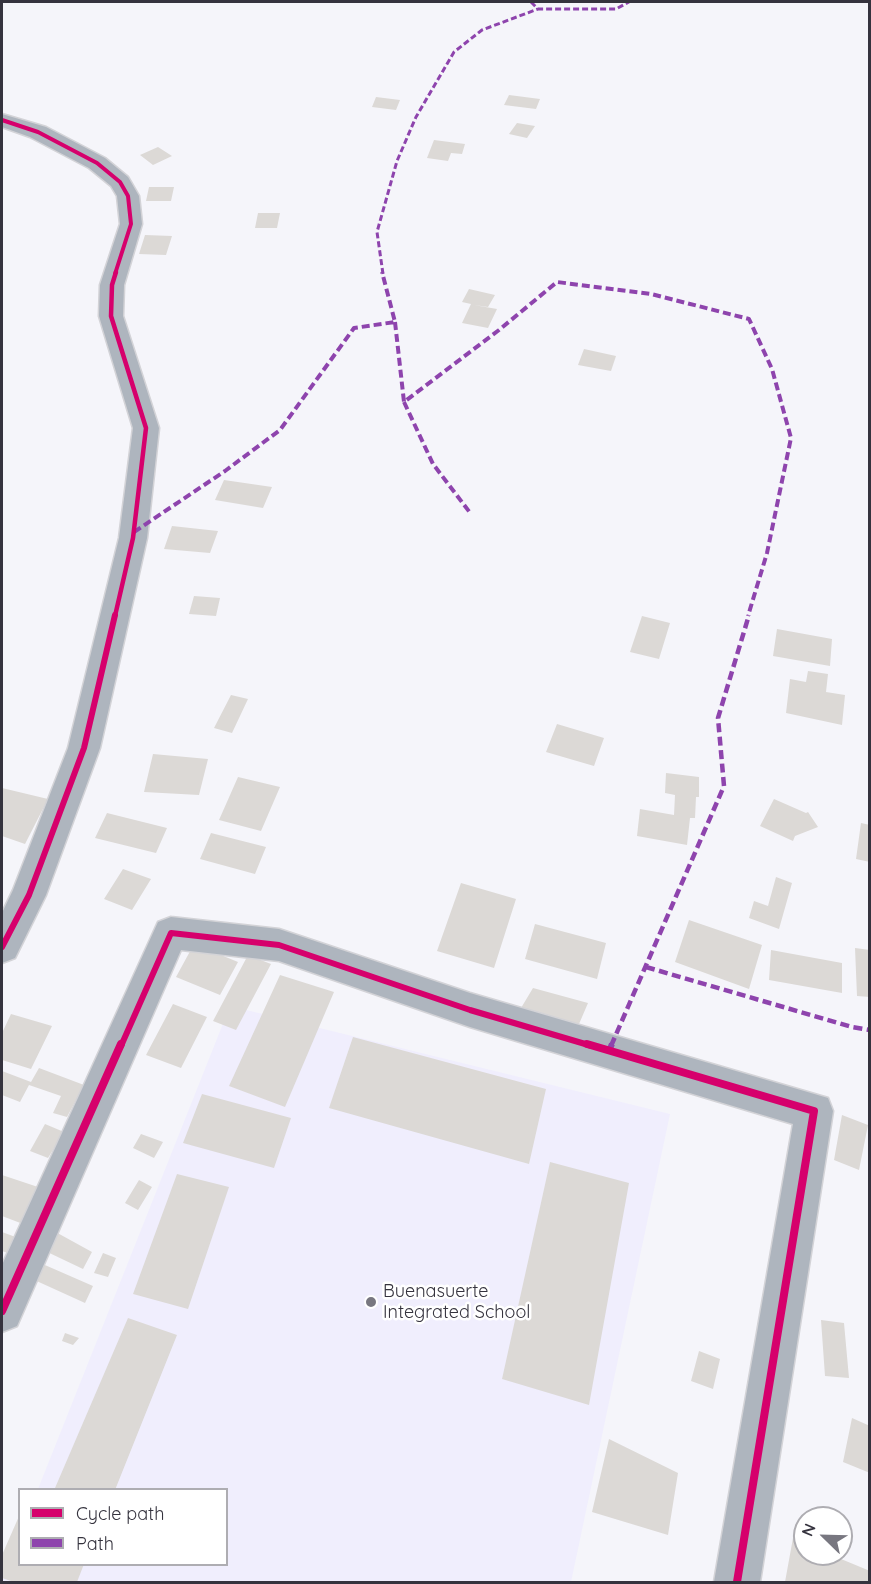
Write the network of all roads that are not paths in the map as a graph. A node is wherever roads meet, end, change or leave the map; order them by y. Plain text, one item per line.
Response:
1 (12, 123) edge
2 (2, 947) edge
3 (2, 1311) edge
4 (737, 1582) edge

1 - 2 street
3 - 4 street

